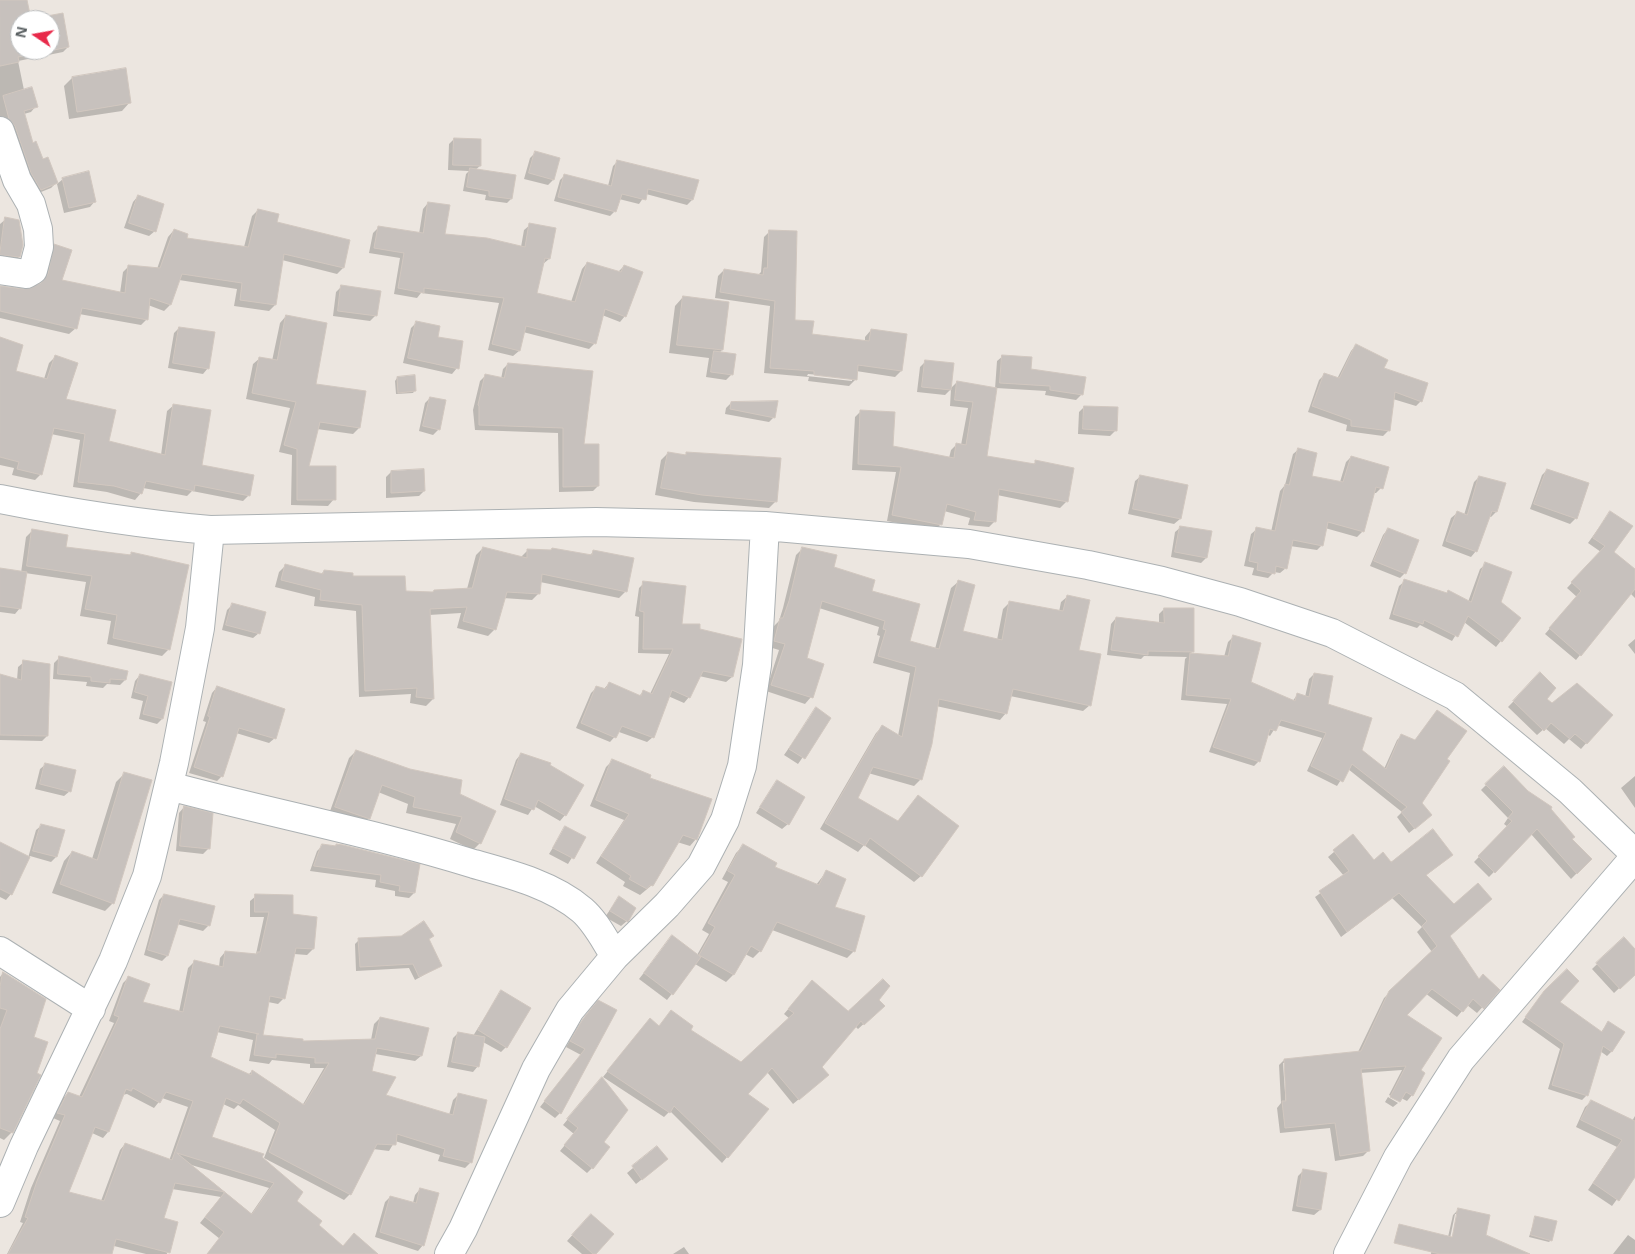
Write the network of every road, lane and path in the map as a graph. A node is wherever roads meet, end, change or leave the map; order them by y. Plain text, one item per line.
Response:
1 (0, 131) edge
2 (0, 270) edge
3 (0, 498) edge
4 (765, 526) junction
5 (210, 530) junction
6 (169, 786) junction
7 (1635, 855) edge
8 (0, 951) edge
9 (615, 956) junction
10 (91, 1009) junction
11 (0, 1203) edge
12 (449, 1254) edge
13 (1348, 1254) edge

1 - 2 street
3 - 5 street
4 - 5 street
4 - 7 street
4 - 9 street
5 - 6 street
6 - 9 street
6 - 10 street
7 - 13 street
8 - 10 street
9 - 12 street
10 - 11 street

